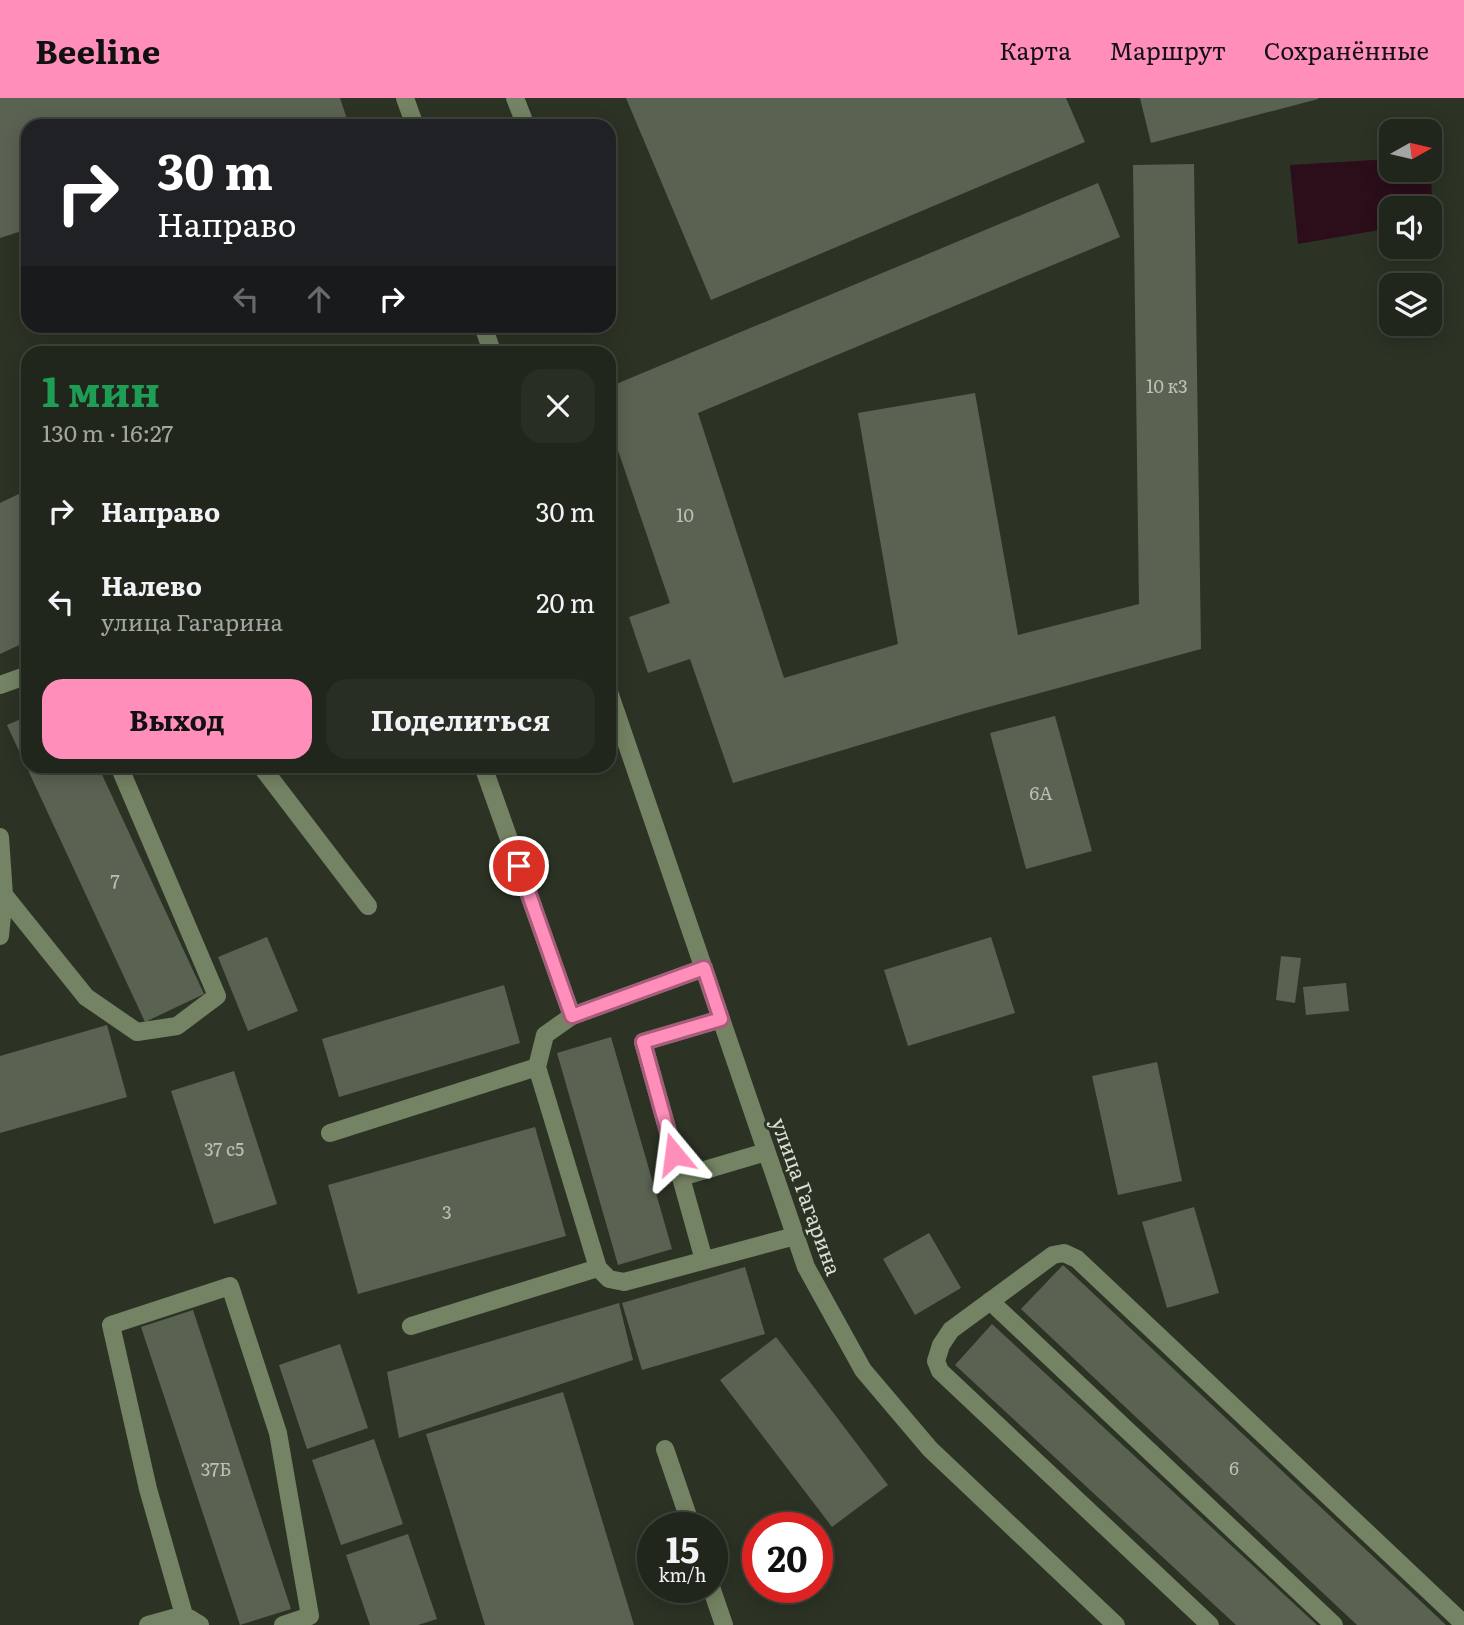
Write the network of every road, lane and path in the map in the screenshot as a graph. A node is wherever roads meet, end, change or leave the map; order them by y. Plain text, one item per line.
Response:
1 (405, 98) edge
2 (515, 98) edge
3 (412, 119) edge
4 (523, 119) edge
5 (21, 678) edge
6 (0, 685) edge
7 (616, 712) edge
8 (122, 773) edge
9 (266, 773) edge
10 (485, 773) edge
11 (0, 837) edge
12 (5, 895) junction
13 (368, 906) dead end
14 (0, 936) edge
15 (704, 968) junction
16 (572, 1016) junction
17 (721, 1019) junction
18 (537, 1067) junction
19 (330, 1133) dead end
20 (766, 1153) junction
21 (681, 1177) junction
22 (795, 1236) junction
23 (704, 1260) junction
24 (597, 1268) junction
25 (990, 1301) junction
26 (411, 1326) dead end
27 (665, 1449) dead end
28 (687, 1512) edge
29 (716, 1603) edge
30 (184, 1615) junction
31 (1464, 1624) edge
32 (148, 1625) edge
33 (200, 1625) edge
34 (283, 1625) edge
35 (724, 1625) edge
36 (1116, 1625) edge
37 (1210, 1625) edge
38 (1334, 1625) edge

1 - 3 street
2 - 4 street
5 - 6 street
7 - 15 street, улица Гагарина
8 - 12 street
9 - 13 street
10 - 16 street
11 - 12 street
12 - 14 street
15 - 16 street
15 - 17 street, улица Гагарина
16 - 18 street
17 - 20 street, улица Гагарина
17 - 21 street
18 - 19 street
18 - 24 street
20 - 21 street
20 - 22 street, улица Гагарина
21 - 23 street
22 - 23 street
22 - 36 street, улица Гагарина
23 - 24 street
24 - 26 street
25 - 31 street
25 - 37 street
25 - 38 street
27 - 28 street
29 - 35 street
30 - 32 street
30 - 33 street
30 - 34 street

